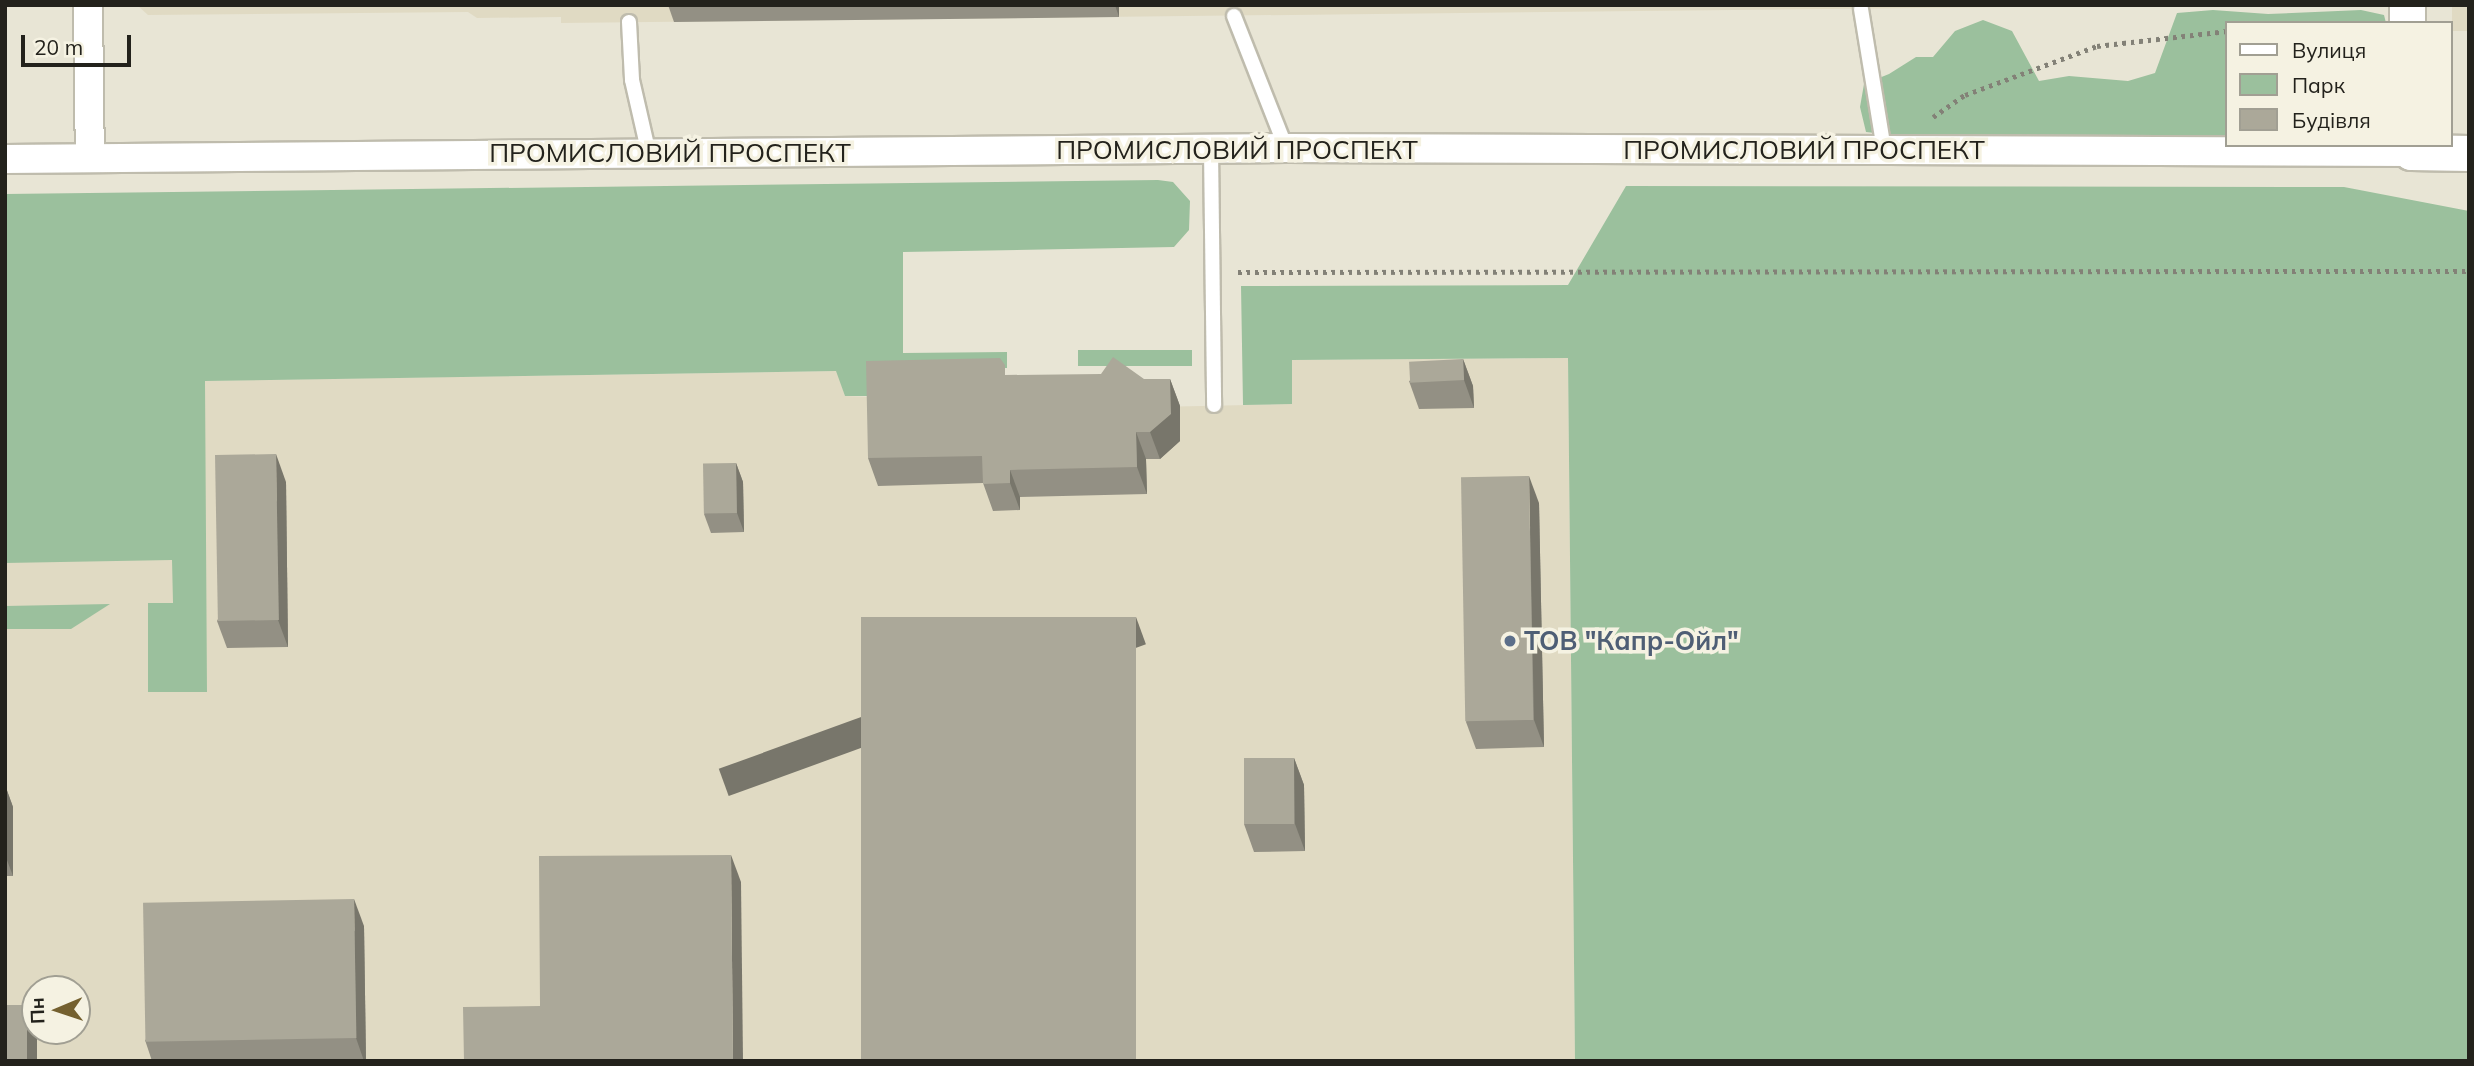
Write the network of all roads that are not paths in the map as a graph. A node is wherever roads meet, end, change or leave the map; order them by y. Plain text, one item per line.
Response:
1 (88, 5) edge
2 (1861, 9) dead end
3 (1234, 16) dead end
4 (629, 22) dead end
5 (1286, 148) junction
6 (1211, 149) junction
7 (2411, 149) edge
8 (1884, 150) junction
9 (649, 153) junction
10 (2469, 153) edge
11 (90, 158) junction
12 (5, 159) edge
13 (1214, 405) dead end

1 - 11 street
2 - 8 lane
3 - 5 lane
4 - 9 lane
5 - 6 street, ПРОМИСЛОВИЙ ПРОСПЕКТ
5 - 8 street, ПРОМИСЛОВИЙ ПРОСПЕКТ
6 - 9 street, ПРОМИСЛОВИЙ ПРОСПЕКТ
6 - 13 lane
7 - 8 street, ПРОМИСЛОВИЙ ПРОСПЕКТ
7 - 10 street, ПРОМИСЛОВИЙ ПРОСПЕКТ
9 - 11 street, ПРОМИСЛОВИЙ ПРОСПЕКТ
11 - 12 street, ПРОМИСЛОВИЙ ПРОСПЕКТ

